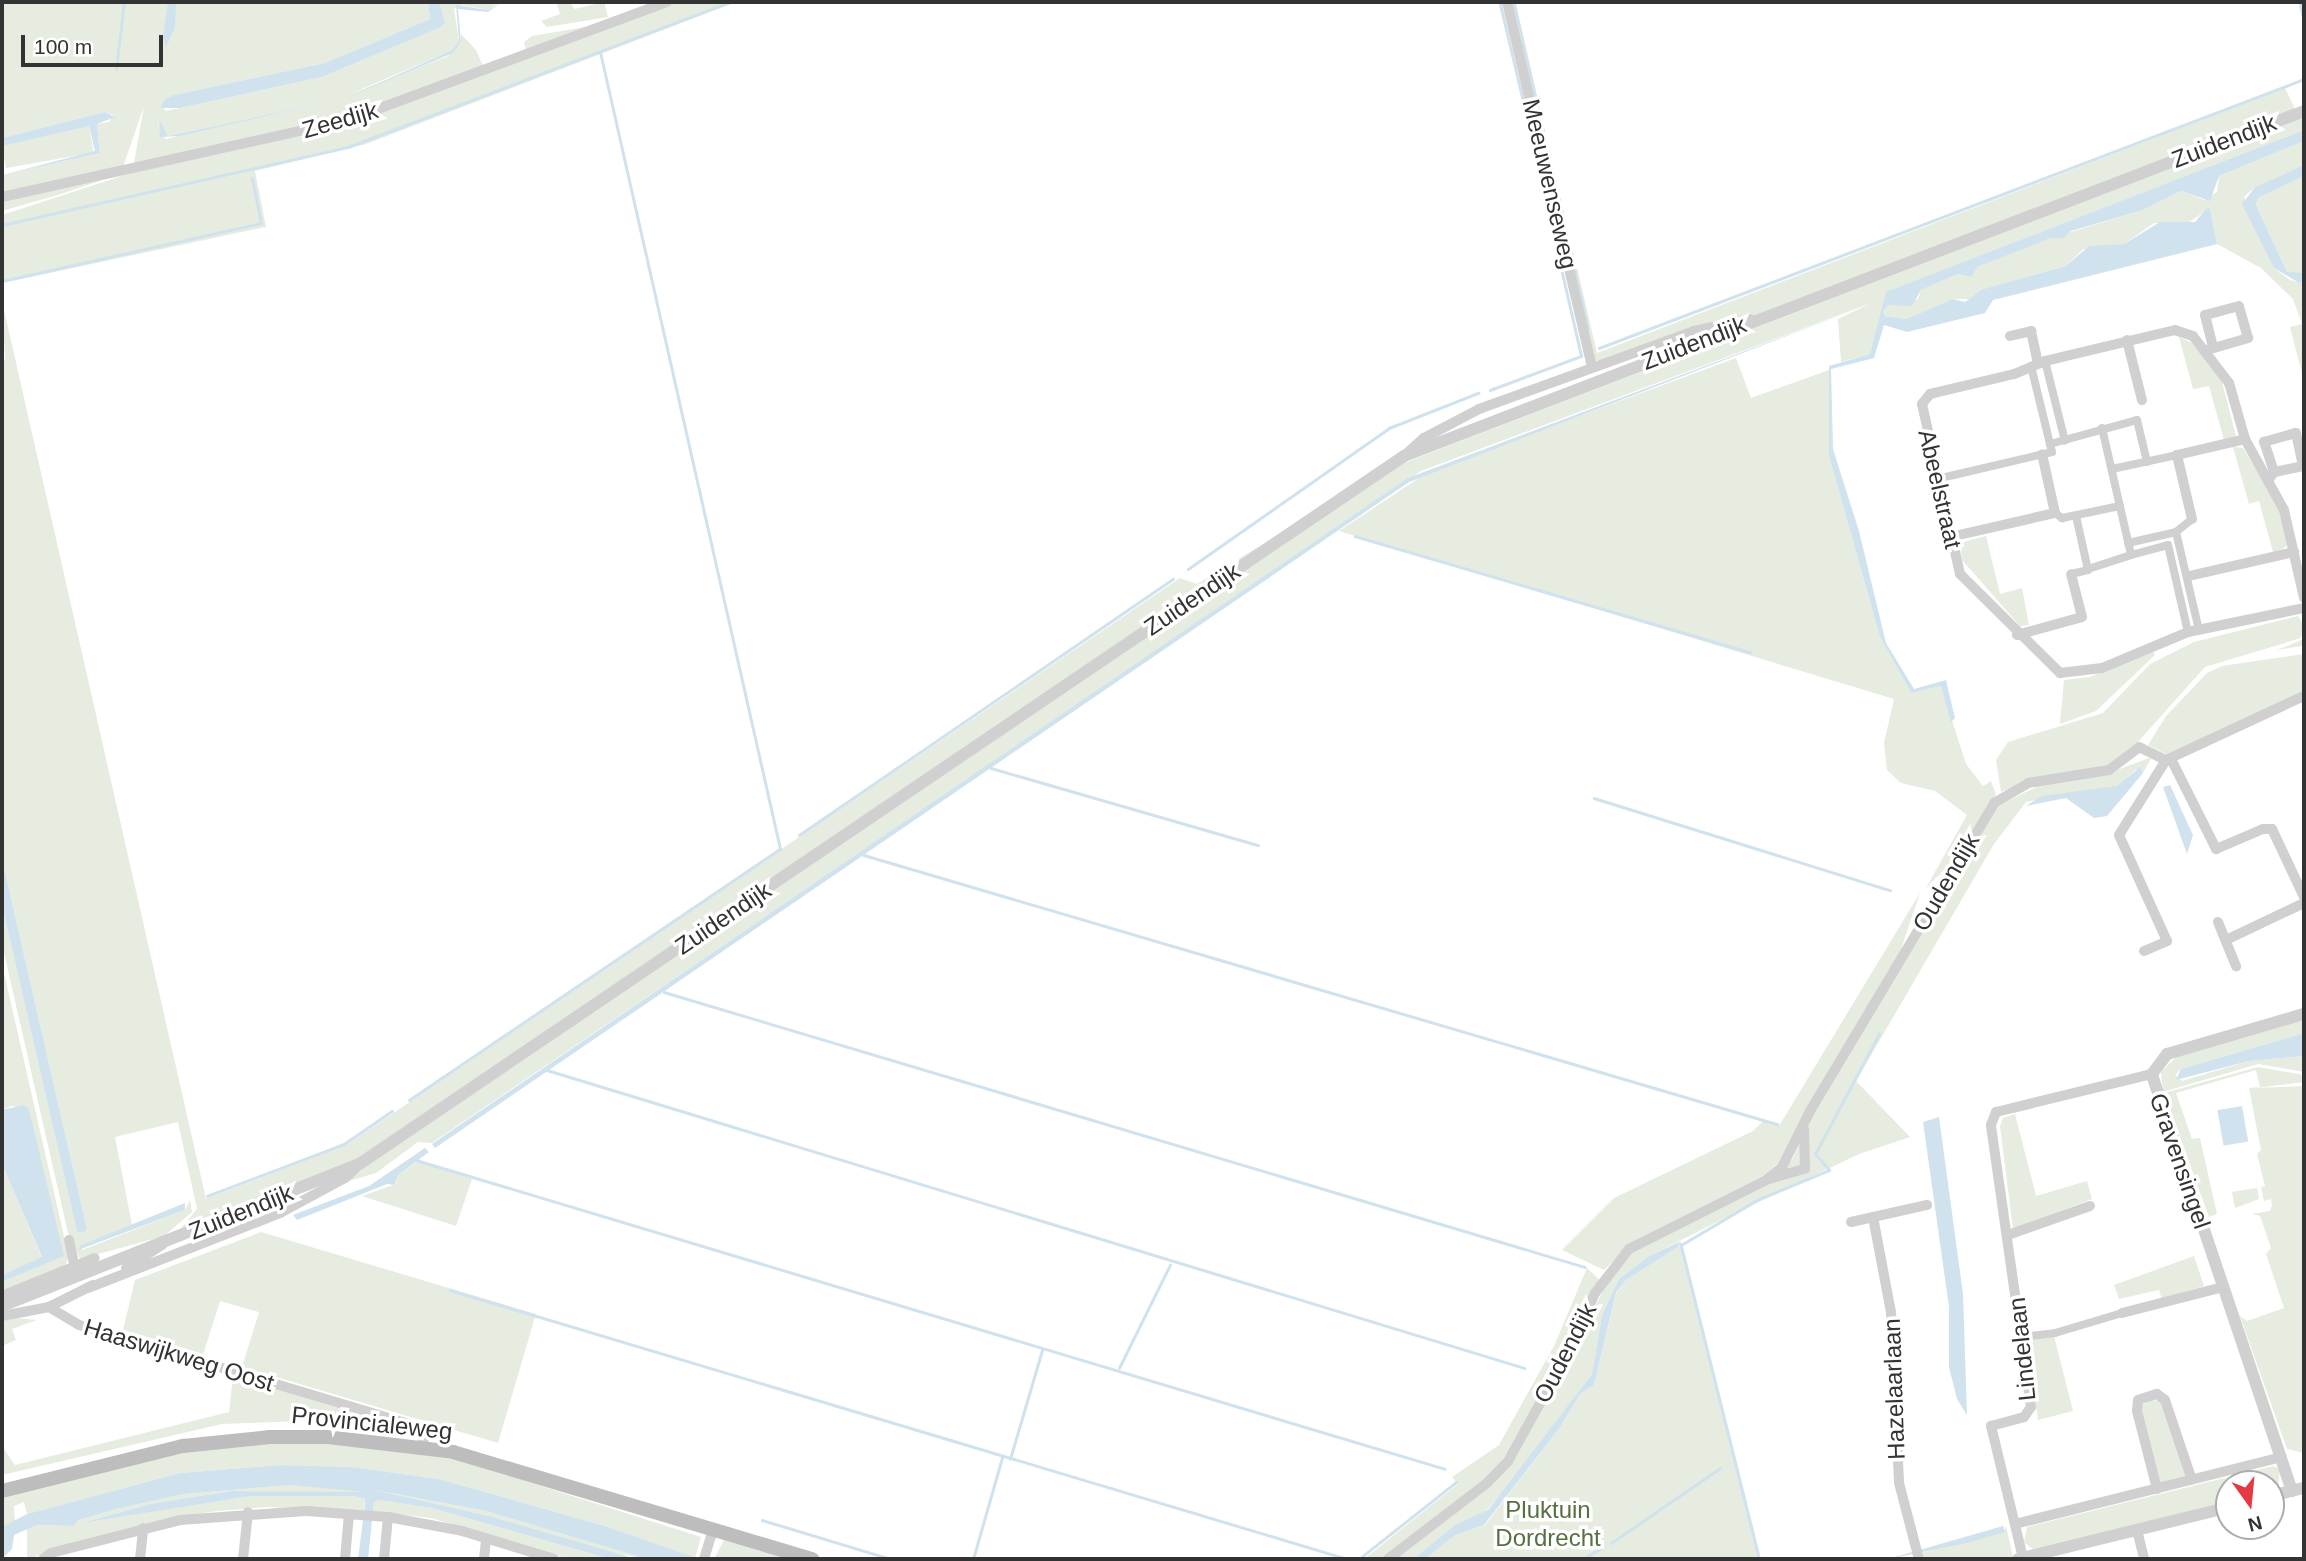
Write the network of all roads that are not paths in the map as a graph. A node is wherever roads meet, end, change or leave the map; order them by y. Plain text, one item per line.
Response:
1 (667, 2) edge
2 (1507, 2) edge
3 (2304, 111) edge
4 (2, 197) edge
5 (1760, 317) junction
6 (2010, 336) dead end
7 (2127, 340) junction
8 (2210, 349) junction
9 (2038, 363) junction
10 (1592, 367) junction
11 (2142, 400) dead end
12 (2102, 428) junction
13 (2245, 439) junction
14 (2065, 440) junction
15 (2050, 444) junction
16 (2042, 454) junction
17 (2177, 455) junction
18 (1404, 456) junction
19 (2147, 462) junction
20 (2112, 469) junction
21 (1937, 479) junction
22 (2120, 506) junction
23 (2055, 513) junction
24 (2076, 516) junction
25 (2192, 519) joint
26 (2176, 532) junction
27 (1950, 537) junction
28 (2128, 543) junction
29 (2178, 543) junction
30 (2168, 545) junction
31 (2294, 552) junction
32 (2131, 555) junction
33 (2088, 569) junction
34 (2071, 574) joint
35 (2187, 576) junction
36 (2176, 579) junction
37 (2304, 598) edge
38 (2304, 608) edge
39 (2194, 631) junction
40 (2017, 635) junction
41 (2304, 696) edge
42 (2168, 759) junction
43 (2304, 897) edge
44 (2304, 903) edge
45 (2218, 922) dead end
46 (2226, 940) junction
47 (2144, 951) dead end
48 (2236, 966) dead end
49 (2304, 1014) edge
50 (2152, 1074) junction
51 (1803, 1125) junction
52 (361, 1163) junction
53 (1766, 1180) junction
54 (1927, 1205) dead end
55 (2090, 1206) dead end
56 (1873, 1217) junction
57 (1851, 1222) dead end
58 (2008, 1235) junction
59 (69, 1240) dead end
60 (162, 1245) junction
61 (95, 1258) dead end
62 (74, 1264) junction
63 (88, 1287) junction
64 (2223, 1287) junction
65 (2, 1296) edge
66 (2, 1306) edge
67 (50, 1307) junction
68 (2122, 1313) joint
69 (2, 1317) edge
70 (2023, 1337) junction
71 (425, 1447) junction
72 (2282, 1457) junction
73 (2192, 1480) junction
74 (2157, 1489) junction
75 (2298, 1490) edge
76 (2, 1491) edge
77 (2215, 1510) edge
78 (248, 1512) junction
79 (354, 1514) junction
80 (388, 1517) junction
81 (2015, 1524) junction
82 (143, 1528) junction
83 (2137, 1530) junction
84 (711, 1535) junction
85 (486, 1539) junction
86 (1918, 1554) edge
87 (43, 1559) edge
88 (140, 1559) edge
89 (243, 1559) edge
90 (345, 1559) edge
91 (384, 1559) edge
92 (484, 1559) edge
93 (554, 1559) edge
94 (704, 1559) edge
95 (812, 1559) edge
96 (1388, 1559) edge
97 (2021, 1559) edge
98 (2144, 1559) edge

1 - 4 street, Zeedijk
2 - 10 street, Meeuwenseweg
3 - 5 street, Zuidendijk
5 - 10 street
5 - 18 street, Zuidendijk
6 - 9 street
7 - 8 street, Abeelstraat
7 - 9 street, Abeelstraat
7 - 11 street
8 - 8 street, Abeelstraat
8 - 13 street, Abeelstraat
9 - 14 street
9 - 15 street
9 - 21 street, Abeelstraat
10 - 18 street
12 - 14 street
12 - 19 street
12 - 20 street
13 - 17 street
13 - 31 street, Abeelstraat
14 - 15 street
15 - 16 street
16 - 21 street
16 - 23 street
17 - 19 street
17 - 25 street
18 - 52 street, Zuidendijk
19 - 20 street
20 - 22 street
21 - 27 street, Abeelstraat
22 - 24 street
22 - 28 street
23 - 24 street
23 - 27 street
24 - 33 street
25 - 26 street
26 - 28 street
26 - 29 street
27 - 40 street, Abeelstraat
28 - 32 street
29 - 30 street
29 - 35 street
30 - 32 street
30 - 36 street
31 - 35 street
31 - 37 street, Abeelstraat
32 - 33 street
33 - 34 street
34 - 40 street
35 - 36 street
35 - 39 street
36 - 39 street
38 - 39 street, Abeelstraat
39 - 40 street, Abeelstraat
41 - 42 street
42 - 43 street
42 - 47 street
42 - 51 street, Oudendijk
44 - 46 street
45 - 46 street
46 - 48 street
49 - 50 street, Gravensingel
50 - 58 street, Lindelaan
50 - 64 street, Gravensingel
51 - 53 street, Oudendijk
51 - 53 street, Oudendijk
52 - 60 street, Zuidendijk
52 - 63 street
53 - 96 street, Oudendijk
54 - 56 street
55 - 58 street
56 - 57 street
56 - 86 street, Hazelaarlaan
58 - 70 street, Lindelaan
59 - 62 street
60 - 63 street, Zuidendijk
60 - 66 street, Zuidendijk
61 - 62 street
62 - 65 street
63 - 67 street, Zuidendijk
64 - 68 street
64 - 72 street, Gravensingel
67 - 69 street
67 - 71 street, Haaswijkweg Oost
68 - 70 street
70 - 81 street, Lindelaan
71 - 76 main road, Provincialeweg
71 - 84 main road, Provincialeweg
72 - 73 street
72 - 75 street, Gravensingel
73 - 74 street
73 - 74 street
74 - 81 street
77 - 83 street
78 - 79 street
78 - 82 street
78 - 89 street
79 - 80 street
79 - 90 street
80 - 85 street
80 - 91 street
81 - 97 street, Lindelaan
82 - 87 street
82 - 88 street
83 - 97 street
83 - 98 street
84 - 94 street
84 - 95 main road, Provincialeweg
85 - 92 street
85 - 93 street

